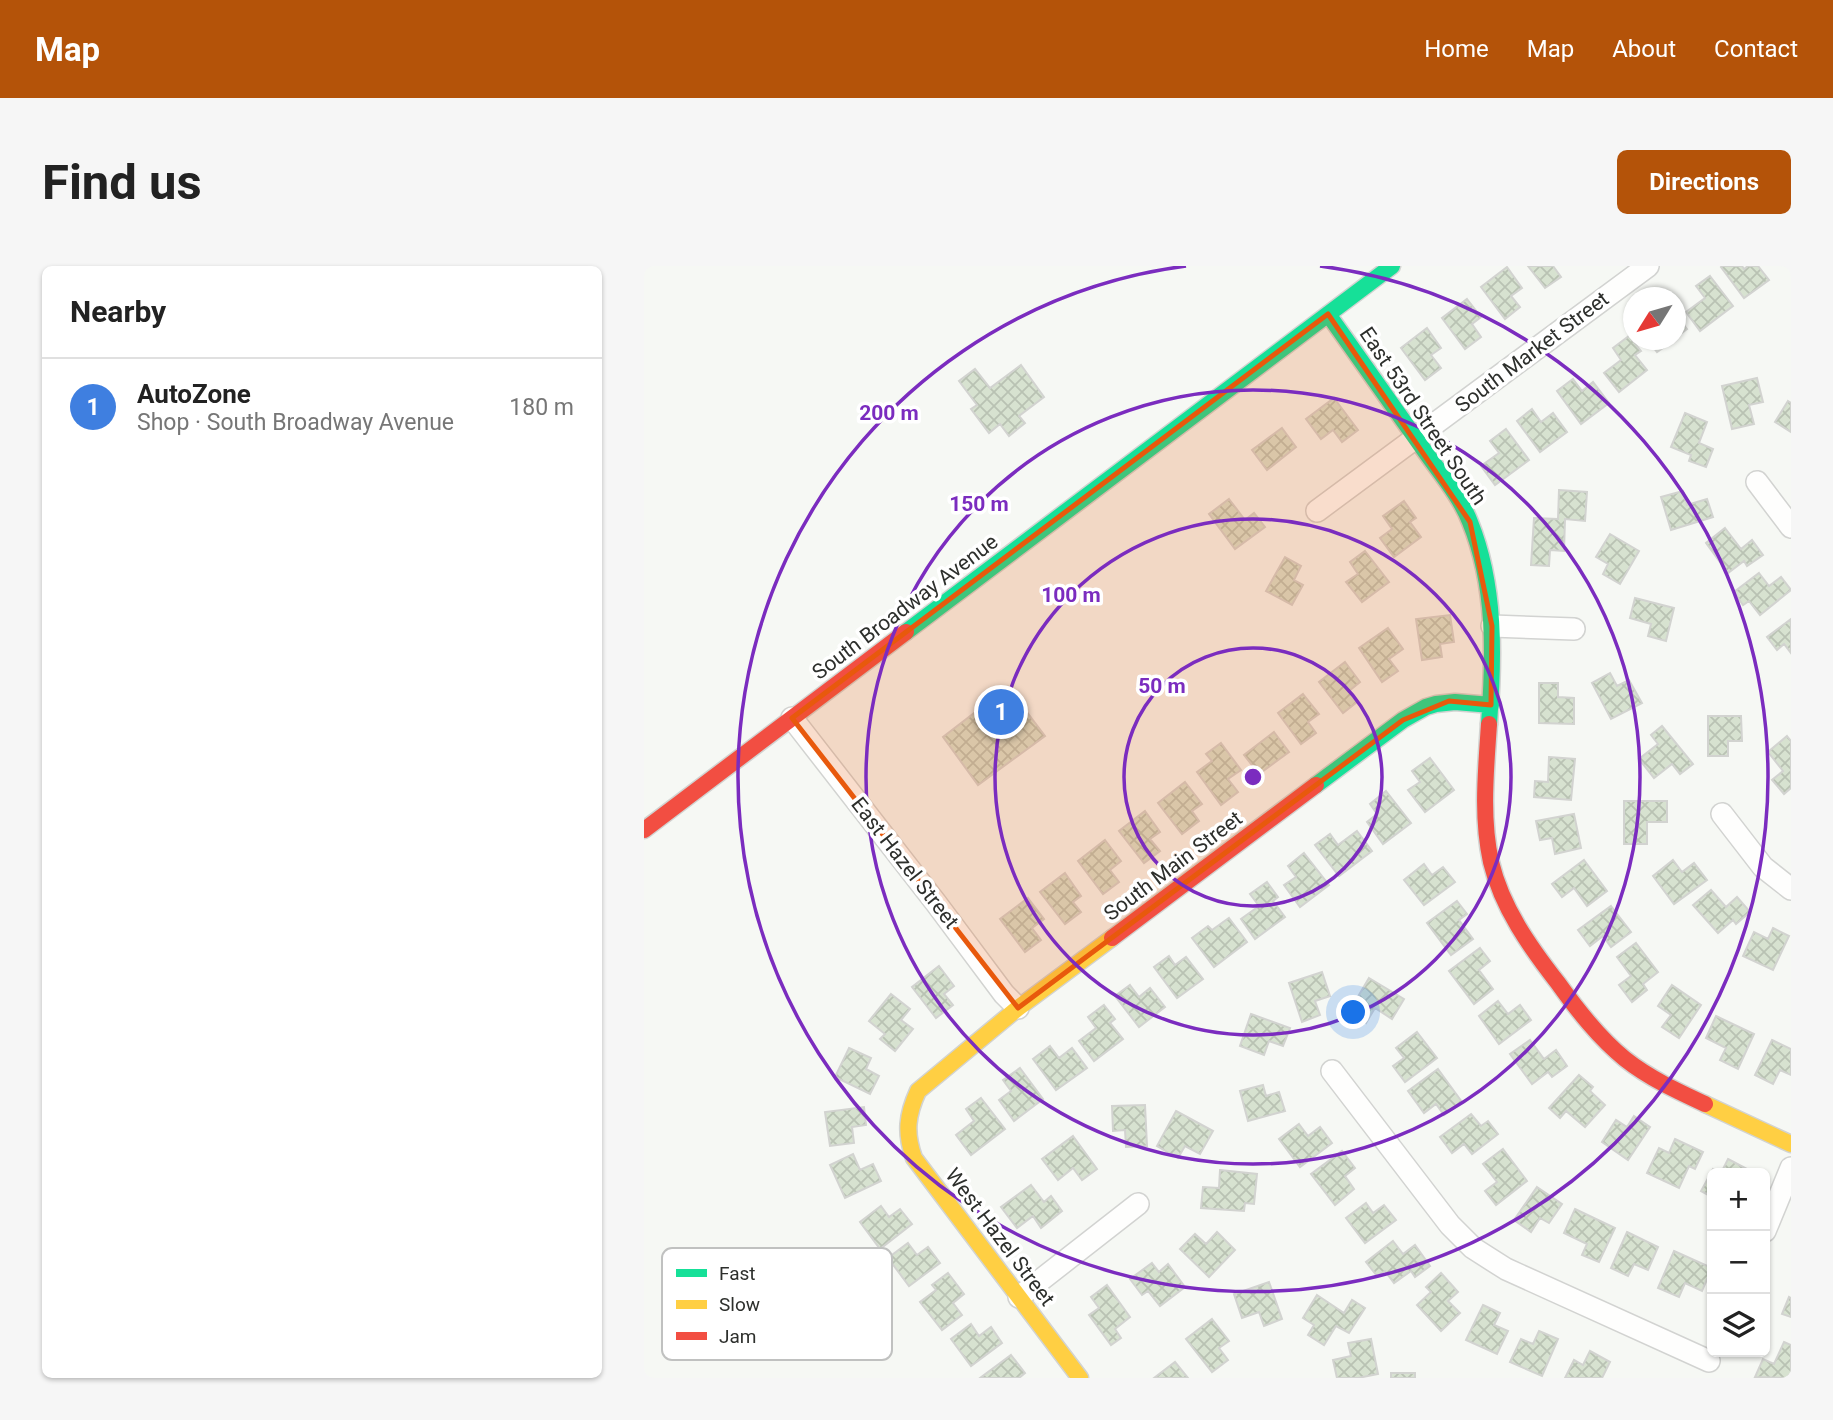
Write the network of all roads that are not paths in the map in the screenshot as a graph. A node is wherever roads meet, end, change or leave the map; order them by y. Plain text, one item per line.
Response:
1 (1392, 266) edge
2 (1648, 266) edge
3 (1328, 314) junction
4 (1415, 439) junction
5 (1757, 482) dead end
6 (1317, 511) dead end
7 (1791, 527) edge
8 (1492, 626) junction
9 (1574, 629) dead end
10 (1491, 705) junction
11 (792, 718) junction
12 (1722, 814) dead end
13 (644, 830) edge
14 (1791, 889) edge
15 (1018, 1008) junction
16 (1332, 1071) dead end
17 (908, 1114) joint
18 (1791, 1144) edge
19 (1791, 1168) edge
20 (1138, 1204) dead end
21 (1770, 1219) edge
22 (1019, 1297) junction
23 (1708, 1364) edge
24 (1080, 1378) edge

1 - 3 street, South Broadway Avenue
2 - 4 street, South Market Street
3 - 4 street, East 53rd Street South
3 - 11 street, South Broadway Avenue
4 - 6 street, South Market Street
4 - 8 street, East 53rd Street South
5 - 7 street
8 - 9 street
8 - 10 street, East 53rd Street South
10 - 15 street, South Main Street
10 - 18 street, East 53rd Street South
11 - 13 street, South Broadway Avenue
11 - 15 street, East Hazel Street
12 - 14 street
15 - 17 street, South Main Street
16 - 23 street
17 - 22 street, West Hazel Street
19 - 21 street
20 - 22 street
22 - 24 street, West Hazel Street

